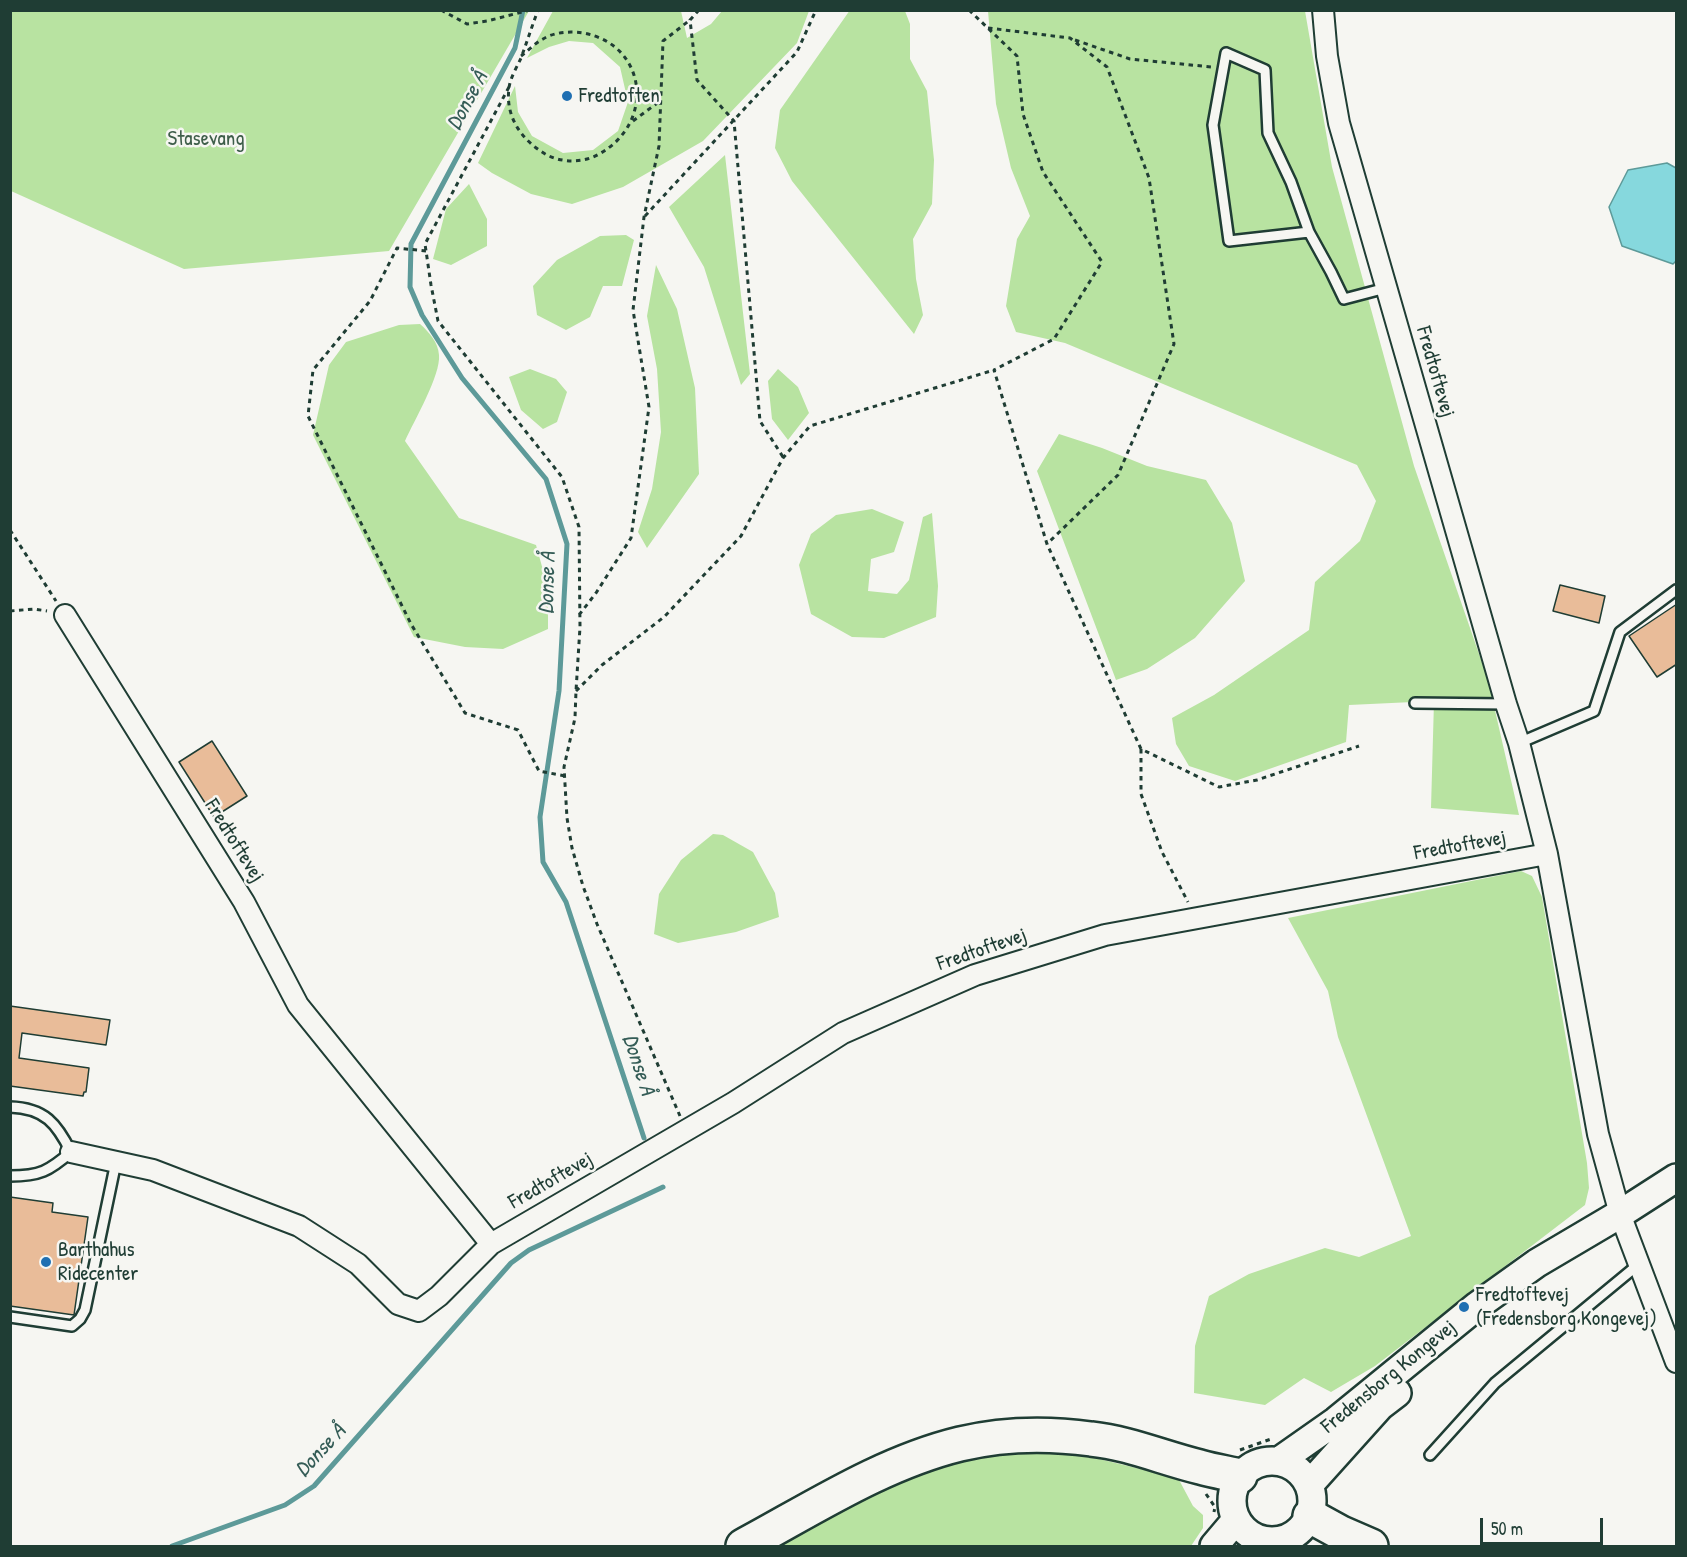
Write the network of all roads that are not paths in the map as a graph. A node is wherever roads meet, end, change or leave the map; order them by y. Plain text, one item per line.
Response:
1 (1323, 10) edge
2 (1309, 232) junction
3 (1386, 288) junction
4 (1677, 590) edge
5 (64, 615) road end
6 (1415, 703) dead end
7 (1506, 704) junction
8 (1519, 743) junction
9 (1547, 854) junction
10 (10, 1107) edge
11 (71, 1152) junction
12 (116, 1162) junction
13 (10, 1176) edge
14 (1677, 1178) edge
15 (1620, 1214) junction
16 (491, 1244) junction
17 (1639, 1264) junction
18 (10, 1317) edge
19 (1677, 1362) edge
20 (1430, 1455) dead end
21 (1279, 1461) junction
22 (1240, 1476) junction
23 (1309, 1500) junction
24 (1236, 1520) junction
25 (1249, 1542) edge
26 (743, 1546) edge
27 (1214, 1546) edge
28 (1371, 1546) edge

1 - 3 street, Fredtoftevej
2 - 2 lane
2 - 3 lane
3 - 7 street, Fredtoftevej
4 - 8 lane
5 - 16 street, Fredtoftevej
6 - 7 lane
7 - 8 street, Fredtoftevej
8 - 9 street, Fredtoftevej
9 - 15 street, Fredtoftevej
9 - 16 street, Fredtoftevej
10 - 11 lane
11 - 12 street, Fredtoftevej
11 - 13 lane
12 - 16 street, Fredtoftevej
12 - 18 lane
14 - 15 street, Fredensborg Kongevej
15 - 17 street, Fredtoftevej
15 - 21 street, Fredensborg Kongevej
15 - 23 street, Fredensborg Kongevej
17 - 19 street, Fredtoftevej
17 - 20 lane
21 - 22 street
21 - 23 street
22 - 24 street
22 - 26 highway
23 - 25 street
23 - 28 highway
24 - 25 street
24 - 27 street

